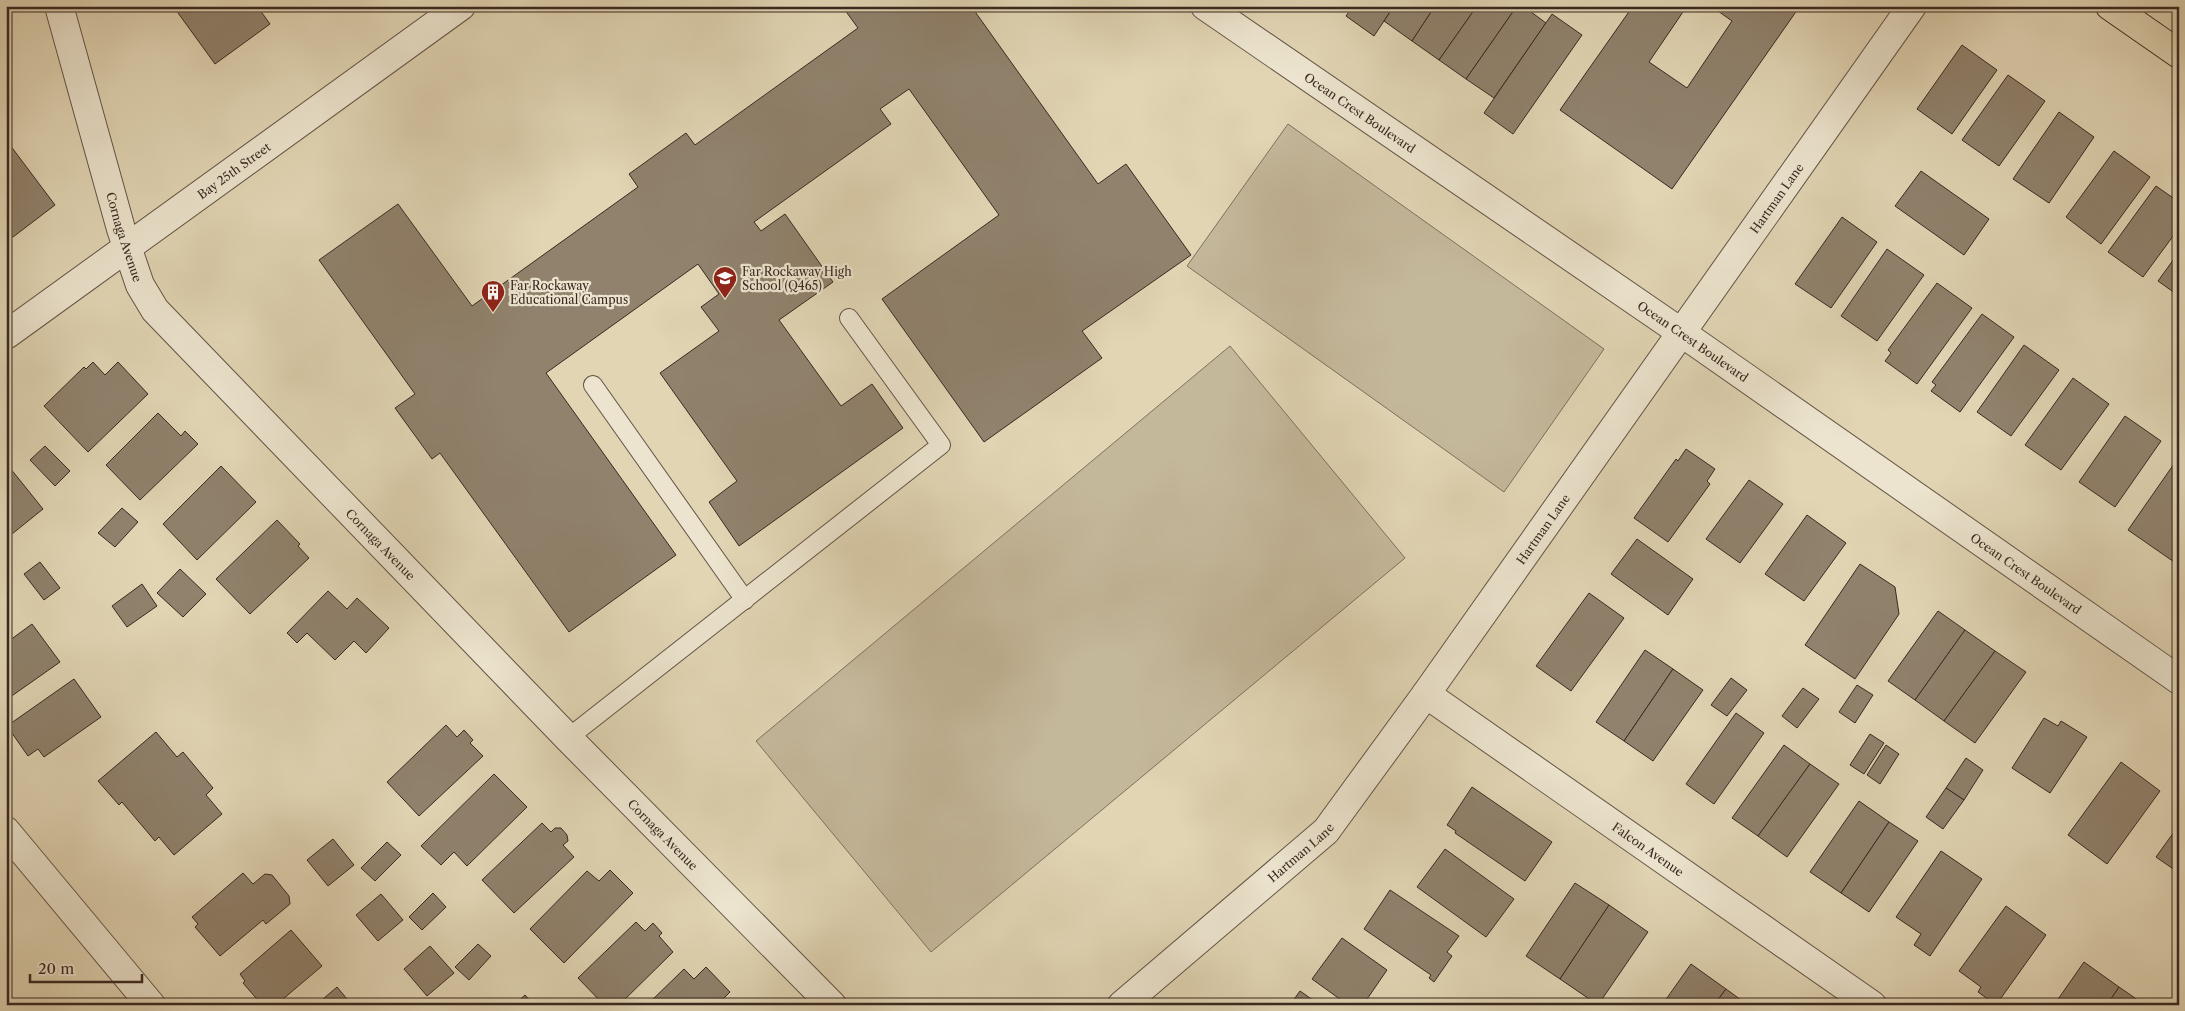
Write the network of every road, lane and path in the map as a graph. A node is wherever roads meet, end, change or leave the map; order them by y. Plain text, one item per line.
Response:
1 (59, 6) edge
2 (461, 6) edge
3 (1205, 6) edge
4 (1912, 6) edge
5 (2110, 6) edge
6 (2179, 54) edge
7 (128, 248) junction
8 (849, 318) dead end
9 (1682, 333) junction
10 (6, 335) edge
11 (594, 385) dead end
12 (745, 600) junction
13 (2179, 680) edge
14 (1426, 694) junction
15 (568, 738) junction
16 (6, 830) edge
17 (1130, 1003) edge
18 (151, 1005) edge
19 (832, 1005) edge
20 (1872, 1005) edge

1 - 7 street, Cornaga Avenue
2 - 7 street, Bay 25th Street
3 - 9 street, Ocean Crest Boulevard
4 - 9 street, Hartman Lane
5 - 6 main road
7 - 10 street, Bay 25th Street
7 - 15 street, Cornaga Avenue
8 - 12 lane
9 - 13 street, Ocean Crest Boulevard
9 - 14 street, Hartman Lane
11 - 12 lane
12 - 15 lane
14 - 17 street, Hartman Lane
14 - 20 street, Falcon Avenue
15 - 19 street, Cornaga Avenue
16 - 18 street

